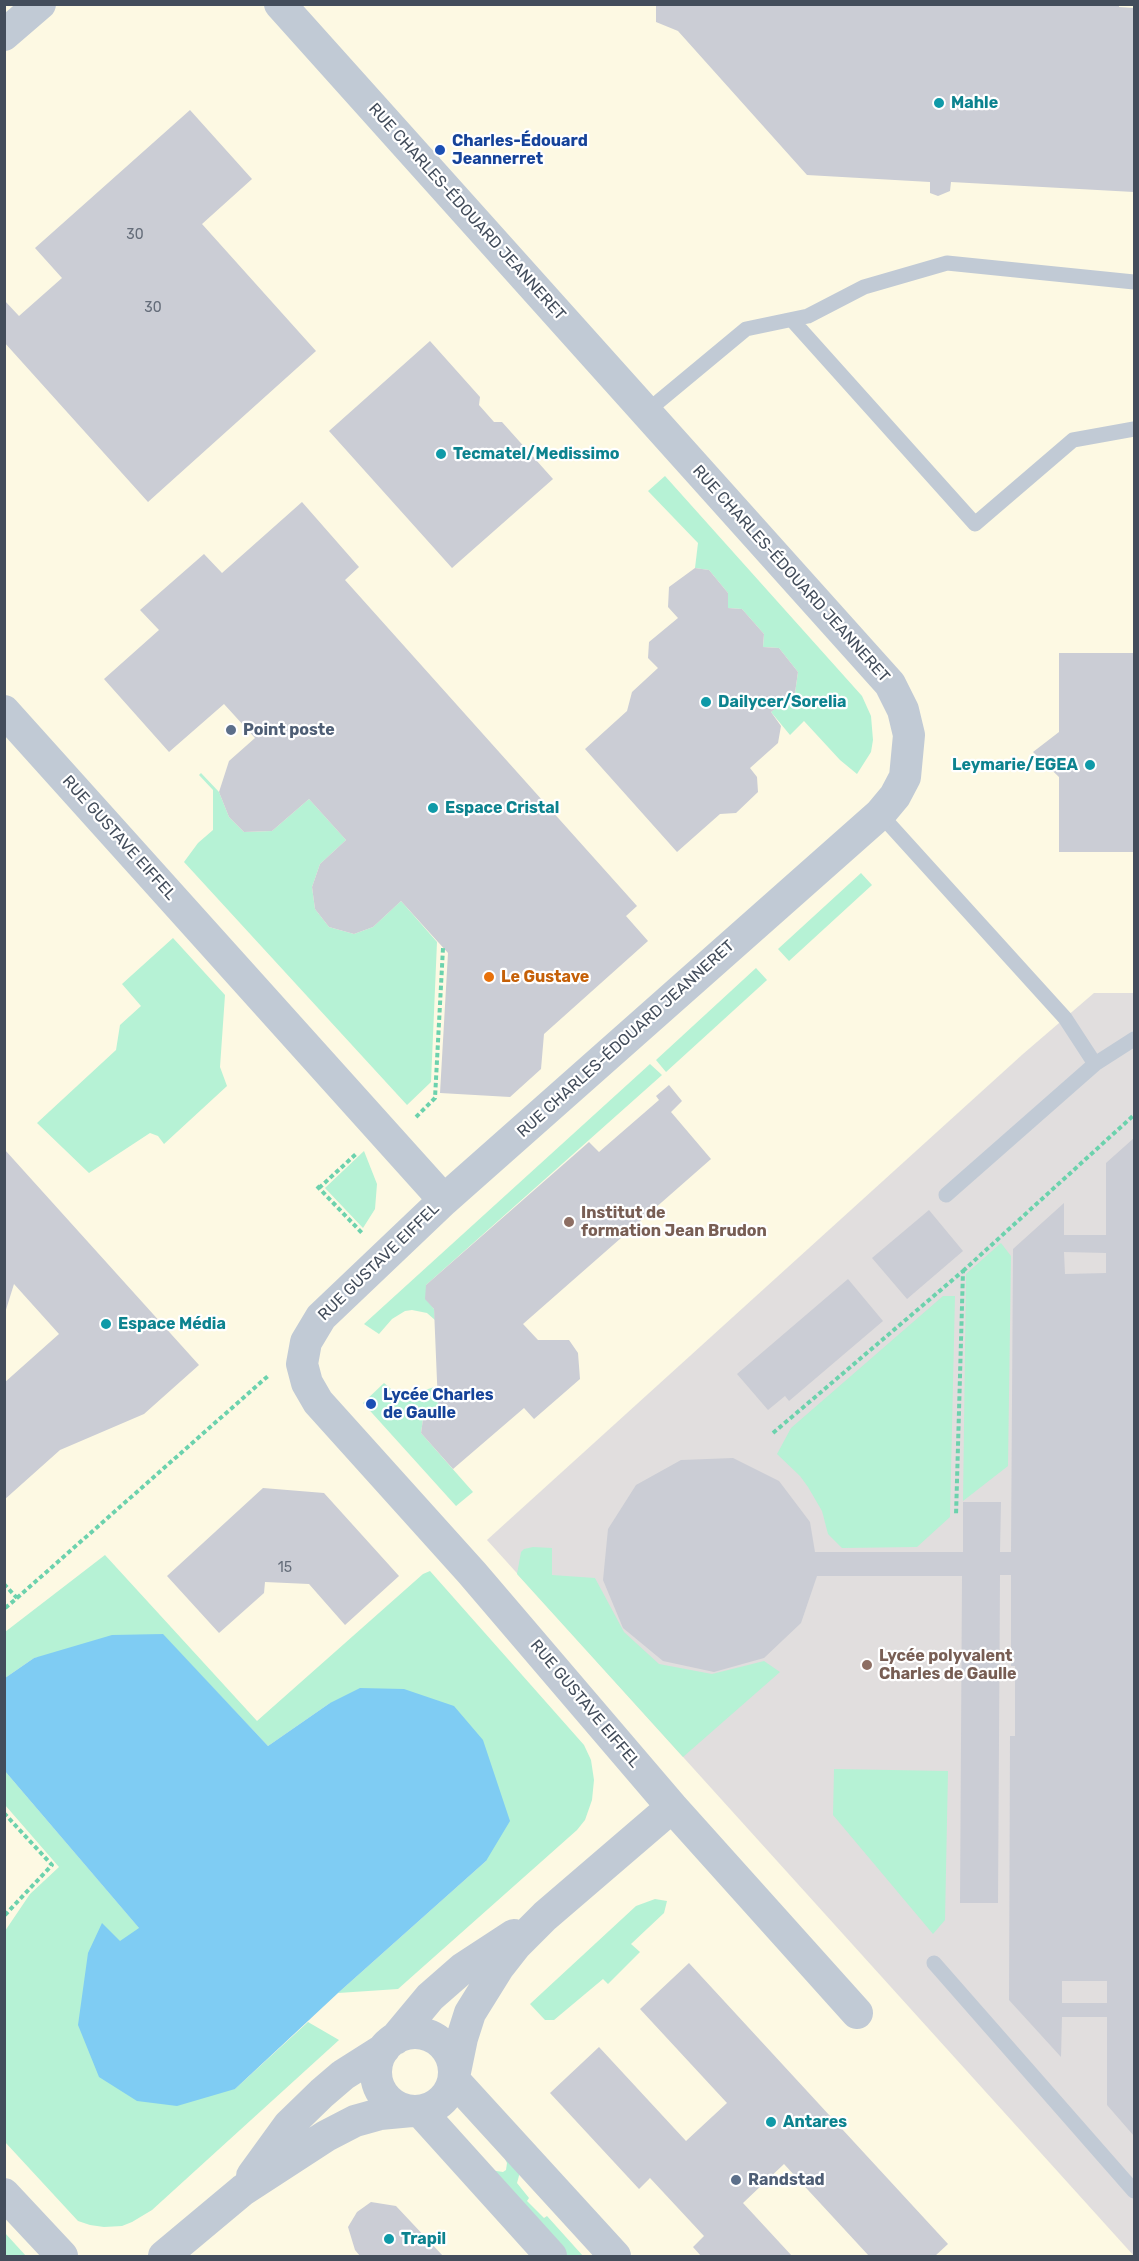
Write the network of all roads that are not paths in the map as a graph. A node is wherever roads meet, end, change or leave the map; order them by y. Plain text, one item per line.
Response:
1 (40, 4) edge
2 (280, 4) edge
3 (4, 36) edge
4 (1134, 282) edge
5 (792, 320) junction
6 (646, 412) junction
7 (1134, 429) edge
8 (4, 711) edge
9 (880, 814) junction
10 (1134, 1039) edge
11 (1095, 1064) junction
12 (946, 1195) dead end
13 (444, 1200) junction
14 (672, 1807) junction
15 (545, 1917) junction
16 (934, 1963) dead end
17 (857, 2013) dead end
18 (389, 2044) junction
19 (455, 2076) junction
20 (416, 2111) junction
21 (243, 2190) junction
22 (1134, 2191) edge
23 (4, 2194) edge
24 (62, 2256) edge
25 (164, 2256) edge
26 (551, 2256) edge
27 (615, 2256) edge

1 - 3 street
2 - 6 street, RUE CHARLES-ÉDOUARD JEANNERET
4 - 5 lane
5 - 6 lane
5 - 7 lane
6 - 9 street, RUE CHARLES-ÉDOUARD JEANNERET
8 - 13 street, RUE GUSTAVE EIFFEL
9 - 11 lane
9 - 13 street, RUE CHARLES-ÉDOUARD JEANNERET
10 - 11 lane
11 - 12 lane
13 - 14 street, RUE GUSTAVE EIFFEL
14 - 15 street
14 - 17 street, RUE GUSTAVE EIFFEL
15 - 18 street
15 - 19 street
16 - 22 lane
18 - 19 street
18 - 20 street
18 - 21 street
19 - 20 street
19 - 27 street
20 - 21 street
20 - 26 street
21 - 25 street
23 - 24 street

